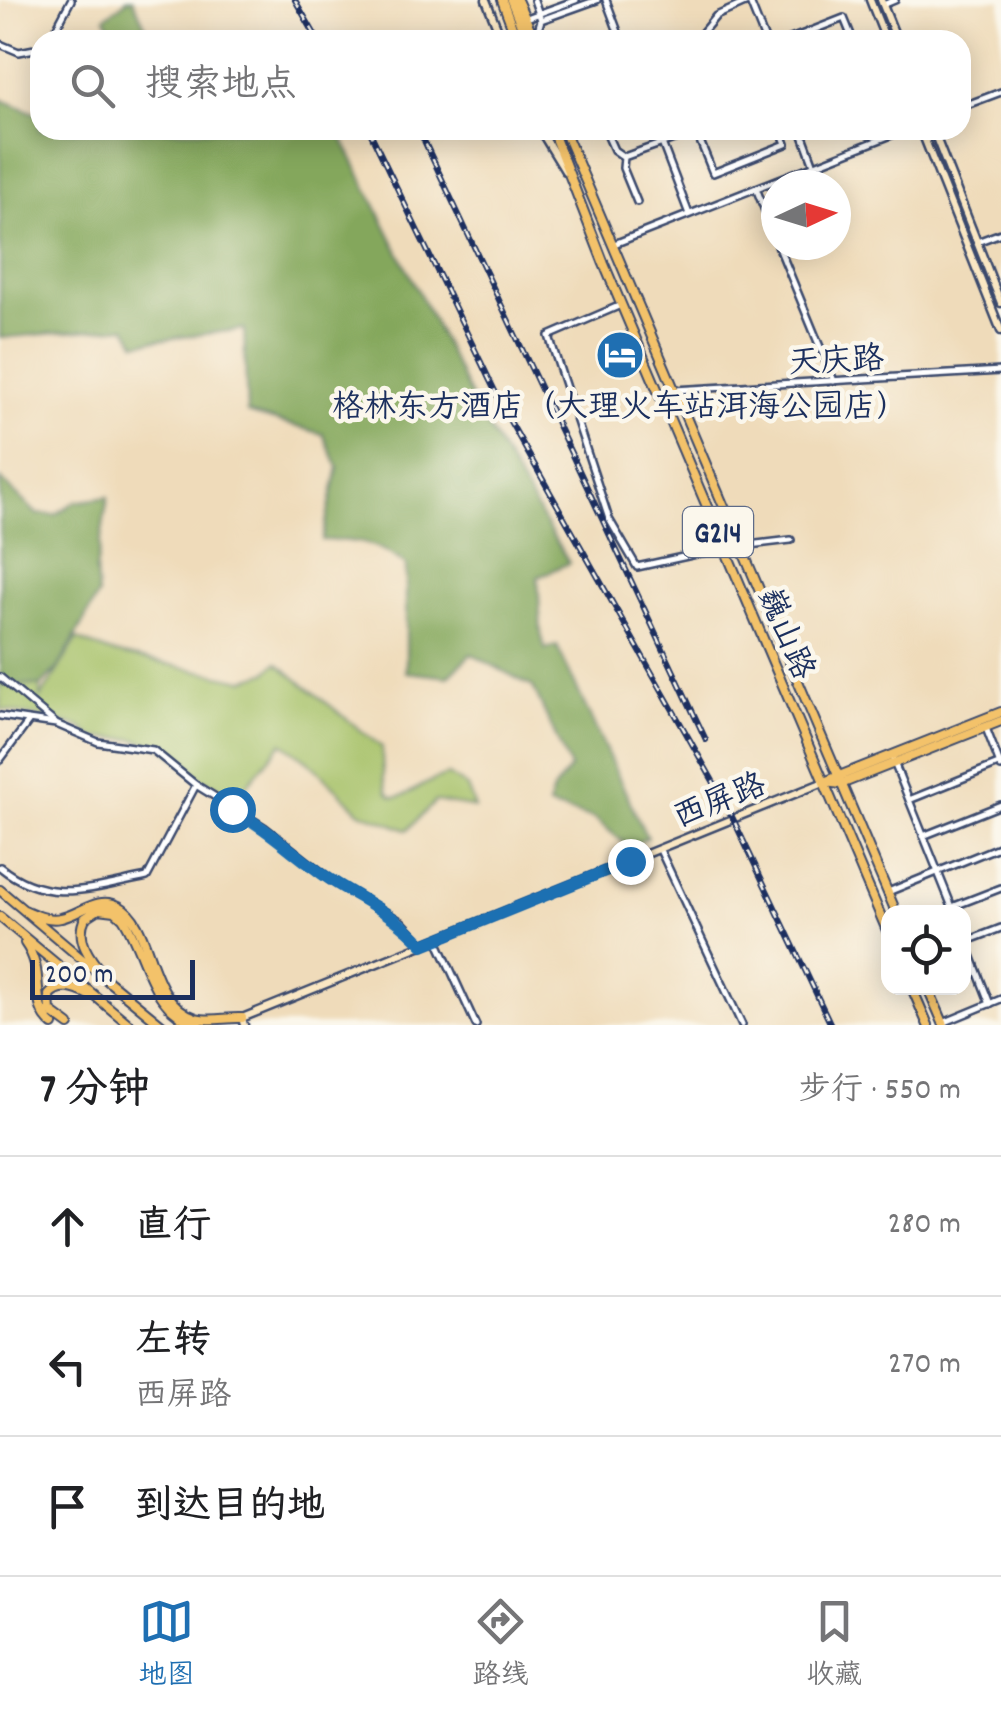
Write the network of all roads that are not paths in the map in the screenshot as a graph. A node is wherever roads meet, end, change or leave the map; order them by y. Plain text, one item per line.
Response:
1 (71, 0) edge
2 (486, 0) edge
3 (502, 0) edge
4 (514, 0) edge
5 (534, 0) edge
6 (576, 0) edge
7 (597, 0) edge
8 (606, 0) edge
9 (750, 0) edge
10 (870, 0) edge
11 (895, 0) edge
12 (882, 1) edge
13 (540, 17) junction
14 (524, 19) junction
15 (55, 30) edge
16 (498, 30) edge
17 (513, 30) edge
18 (524, 30) edge
19 (530, 30) edge
20 (538, 30) edge
21 (617, 30) edge
22 (704, 30) edge
23 (761, 30) edge
24 (813, 30) edge
25 (849, 30) edge
26 (882, 30) edge
27 (893, 30) edge
28 (0, 44) edge
29 (30, 50) edge
30 (1001, 92) edge
31 (971, 104) edge
32 (546, 140) edge
33 (556, 140) edge
34 (570, 140) edge
35 (610, 140) edge
36 (661, 140) edge
37 (672, 140) edge
38 (700, 140) edge
39 (785, 140) edge
40 (804, 140) edge
41 (878, 140) edge
42 (926, 140) edge
43 (936, 140) edge
44 (662, 144) junction
45 (624, 158) junction
46 (814, 165) junction
47 (573, 184) junction
48 (756, 188) junction
49 (761, 201) edge
50 (637, 202) dead end
51 (690, 214) junction
52 (1001, 233) edge
53 (977, 242) junction
54 (612, 245) junction
55 (784, 260) edge
56 (1001, 303) edge
57 (622, 305) junction
58 (1001, 331) edge
59 (1001, 371) edge
60 (834, 382) junction
61 (674, 390) junction
62 (791, 540) dead end
63 (740, 546) junction
64 (724, 548) junction
65 (0, 677) edge
66 (1001, 712) edge
67 (0, 716) edge
68 (29, 721) junction
69 (1001, 721) edge
70 (983, 723) junction
71 (56, 724) junction
72 (893, 759) junction
73 (0, 760) edge
74 (1000, 765) edge
75 (840, 780) junction
76 (824, 782) junction
77 (196, 785) junction
78 (909, 800) junction
79 (1001, 804) edge
80 (923, 836) junction
81 (1001, 846) edge
82 (660, 850) junction
83 (0, 867) edge
84 (938, 872) junction
85 (1001, 888) edge
86 (0, 890) edge
87 (887, 892) junction
88 (893, 905) edge
89 (951, 905) edge
90 (964, 905) edge
91 (22, 909) junction
92 (881, 916) edge
93 (6, 923) edge
94 (1001, 928) edge
95 (971, 937) edge
96 (436, 940) junction
97 (423, 945) junction
98 (971, 956) edge
99 (112, 984) junction
100 (915, 995) edge
101 (931, 995) edge
102 (98, 998) junction
103 (1001, 1000) edge
104 (990, 1004) junction
105 (258, 1011) junction
106 (126, 1022) edge
107 (240, 1022) edge
108 (258, 1023) edge
109 (943, 1024) edge
110 (54, 1025) edge
111 (69, 1025) edge
112 (162, 1025) edge
113 (198, 1025) edge
114 (476, 1025) edge
115 (742, 1025) edge
116 (929, 1025) edge

1 - 15 street
2 - 16 main road
3 - 17 main road
4 - 14 main road
4 - 18 main road
5 - 13 street
6 - 13 street
7 - 13 street
8 - 21 street
9 - 22 street
9 - 23 street
10 - 26 main road
11 - 12 street
12 - 27 main road
13 - 14 street
13 - 20 street
14 - 19 main road
24 - 25 street
28 - 29 street
30 - 31 street
32 - 47 main road
33 - 47 main road, 巍山路 / G214
34 - 54 main road, 巍山路 / G214
35 - 45 street
36 - 44 street
37 - 44 street
38 - 39 street
40 - 46 street
41 - 46 street
42 - 58 main road
43 - 53 main road
44 - 45 street
44 - 51 street
45 - 50 street
46 - 48 street
47 - 57 main road, 巍山路 / G214
48 - 49 street
48 - 51 street
51 - 54 street
52 - 53 street
53 - 56 main road
54 - 61 main road, 巍山路 / G214
55 - 60 street
57 - 64 main road, 巍山路 / G214
57 - 64 street
59 - 60 street, 天庆路
60 - 61 street, 天庆路
61 - 63 main road, 巍山路 / G214
62 - 63 street
63 - 64 main road
63 - 75 main road, 巍山路 / G214
64 - 76 main road, 巍山路 / G214
65 - 71 street
66 - 70 main road, 西屏路
67 - 68 street
68 - 71 street
68 - 73 street
69 - 70 main road, 西屏路
70 - 72 main road, 西屏路
70 - 74 street
71 - 77 street
72 - 75 main road, 西屏路
72 - 78 street
74 - 78 street
75 - 76 main road, 西屏路
75 - 87 main road, 巍山路 / G214
76 - 82 main road, 西屏路
76 - 92 main road, 巍山路 / G214
77 - 83 street
77 - 97 street
78 - 80 street
79 - 80 street
80 - 84 street
81 - 84 street
82 - 96 main road, 西屏路
82 - 115 street
84 - 87 street
84 - 89 street
85 - 90 street
86 - 91 main road
87 - 88 main road, 巍山路 / G214
91 - 99 main road
91 - 107 main road
93 - 102 main road
93 - 110 main road
94 - 95 street
96 - 97 main road, 西屏路
96 - 114 street
97 - 105 main road, 西屏路
98 - 104 street
99 - 112 main road
99 - 113 main road
100 - 116 main road
101 - 109 main road
102 - 106 main road
102 - 111 main road
103 - 104 street
104 - 109 street
105 - 107 main road, 西屏路
105 - 108 main road
109 - 116 main road

